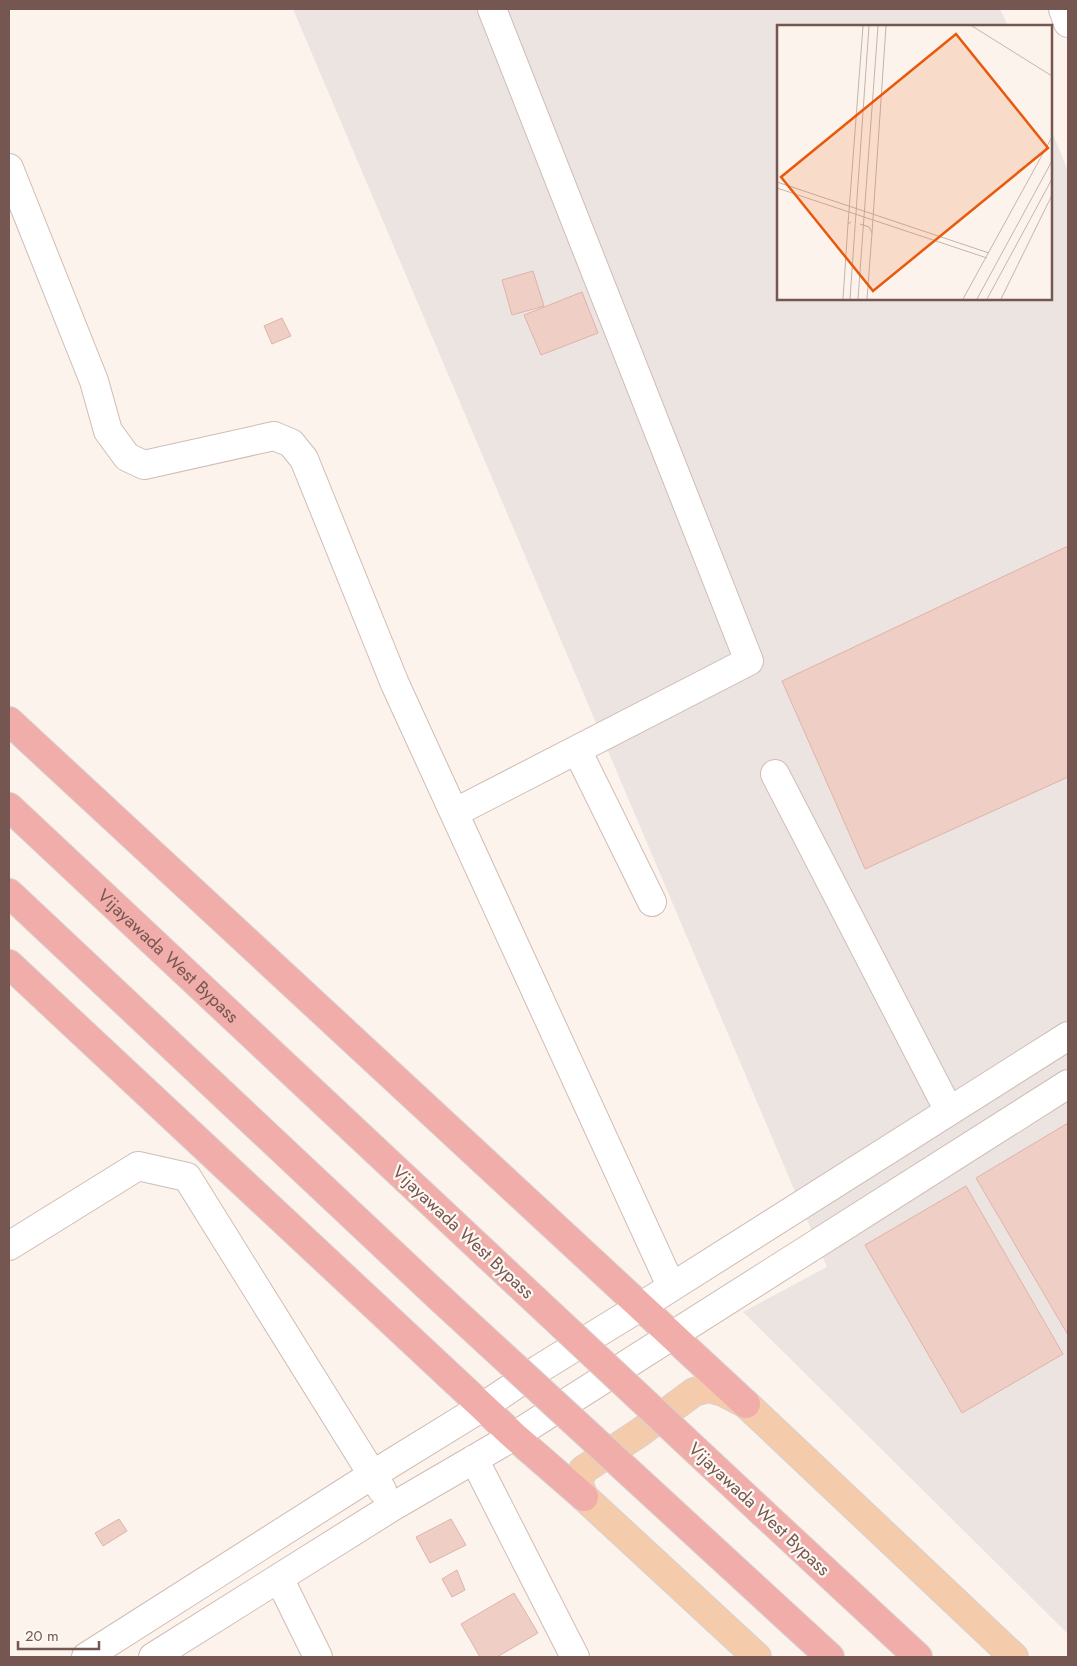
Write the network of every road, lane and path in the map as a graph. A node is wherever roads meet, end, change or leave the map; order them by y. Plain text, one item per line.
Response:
1 (492, 9) edge
2 (1063, 9) edge
3 (1068, 23) edge
4 (9, 168) edge
5 (9, 721) edge
6 (577, 750) junction
7 (775, 774) dead end
8 (9, 807) edge
9 (454, 813) junction
10 (9, 893) edge
11 (652, 902) dead end
12 (9, 964) edge
13 (1068, 1036) edge
14 (1068, 1084) edge
15 (949, 1111) junction
16 (9, 1246) edge
17 (671, 1286) junction
18 (640, 1307) junction
19 (674, 1336) junction
20 (746, 1404) junction
21 (484, 1406) junction
22 (514, 1436) junction
23 (474, 1459) junction
24 (372, 1475) junction
25 (584, 1497) junction
26 (392, 1507) junction
27 (279, 1578) junction
28 (86, 1657) edge
29 (153, 1657) edge
30 (318, 1657) edge
31 (575, 1657) edge
32 (757, 1657) edge
33 (830, 1657) edge
34 (918, 1657) edge
35 (1014, 1657) edge

1 - 6 street
2 - 3 street
4 - 9 street
5 - 18 highway
6 - 9 street
6 - 11 street
7 - 15 street
8 - 34 highway, Vijayawada West Bypass, bridge
9 - 17 street
10 - 33 highway, bridge
12 - 21 highway
13 - 15 street
14 - 19 street
15 - 17 street
16 - 24 street
17 - 18 street
18 - 19 highway
18 - 21 street
19 - 20 highway
19 - 22 street
20 - 25 main road
20 - 35 main road
21 - 22 highway
21 - 24 street
22 - 23 street
22 - 25 highway
23 - 26 street
23 - 31 street
24 - 26 street
24 - 28 street
25 - 32 main road
26 - 27 street
27 - 29 street
27 - 30 street

